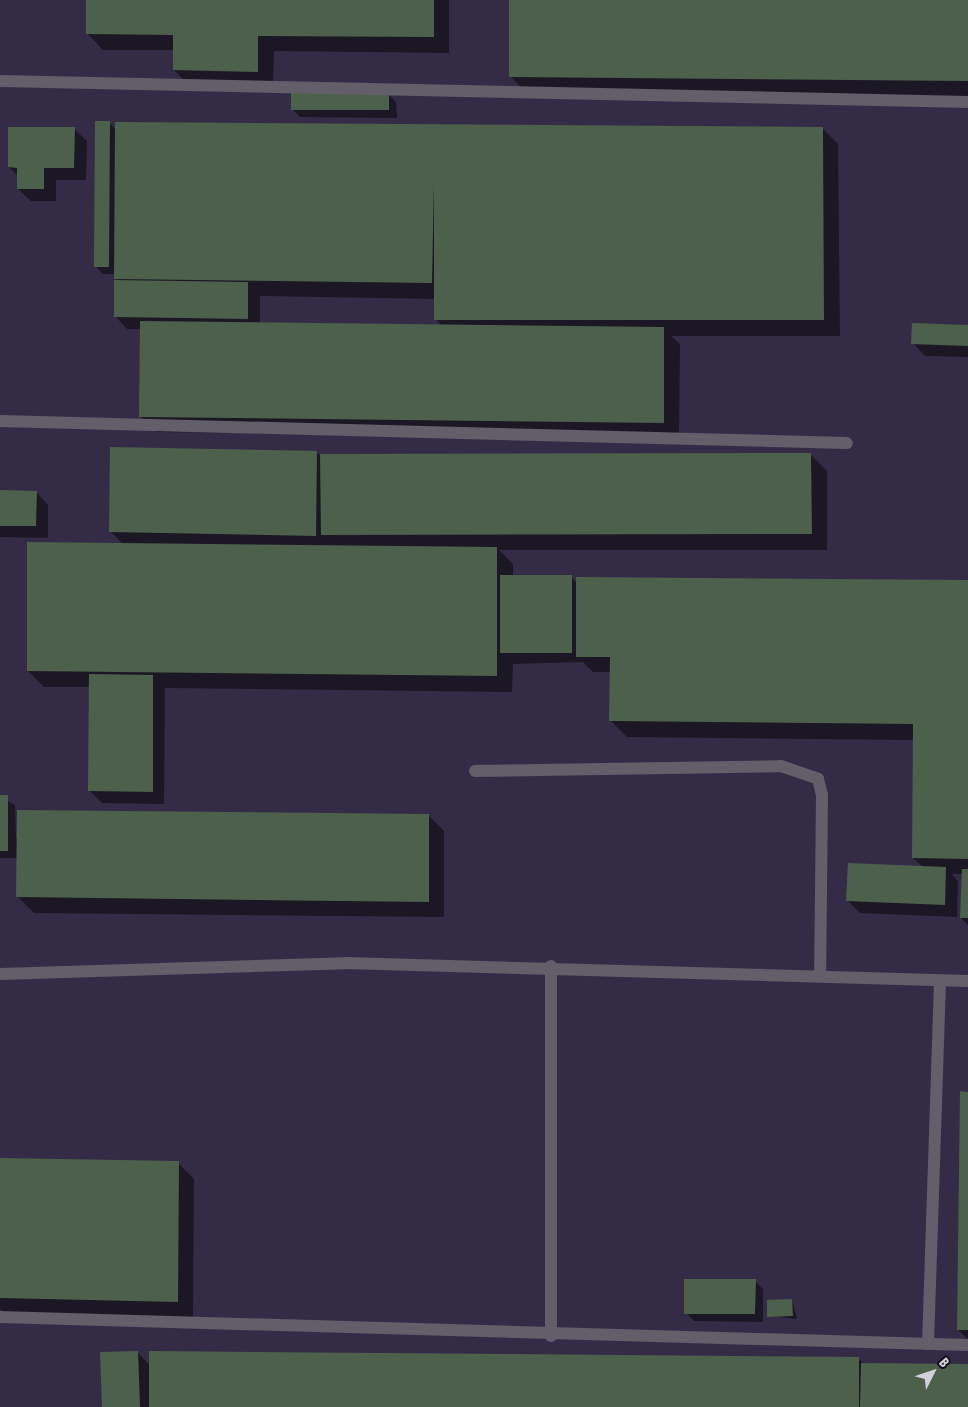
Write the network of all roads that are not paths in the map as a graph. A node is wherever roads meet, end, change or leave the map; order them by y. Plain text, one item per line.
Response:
1 (0, 81) edge
2 (968, 102) edge
3 (0, 421) edge
4 (847, 443) dead end
5 (474, 771) dead end
6 (551, 966) junction
7 (0, 974) edge
8 (820, 976) junction
9 (940, 981) junction
10 (968, 982) edge
11 (0, 1317) edge
12 (551, 1336) junction
13 (928, 1344) junction
14 (968, 1345) edge

1 - 2 street
3 - 4 street
5 - 8 street
6 - 7 street
6 - 8 street
6 - 12 street
8 - 9 street
9 - 10 street
9 - 13 street
11 - 12 street
12 - 13 street
13 - 14 street

